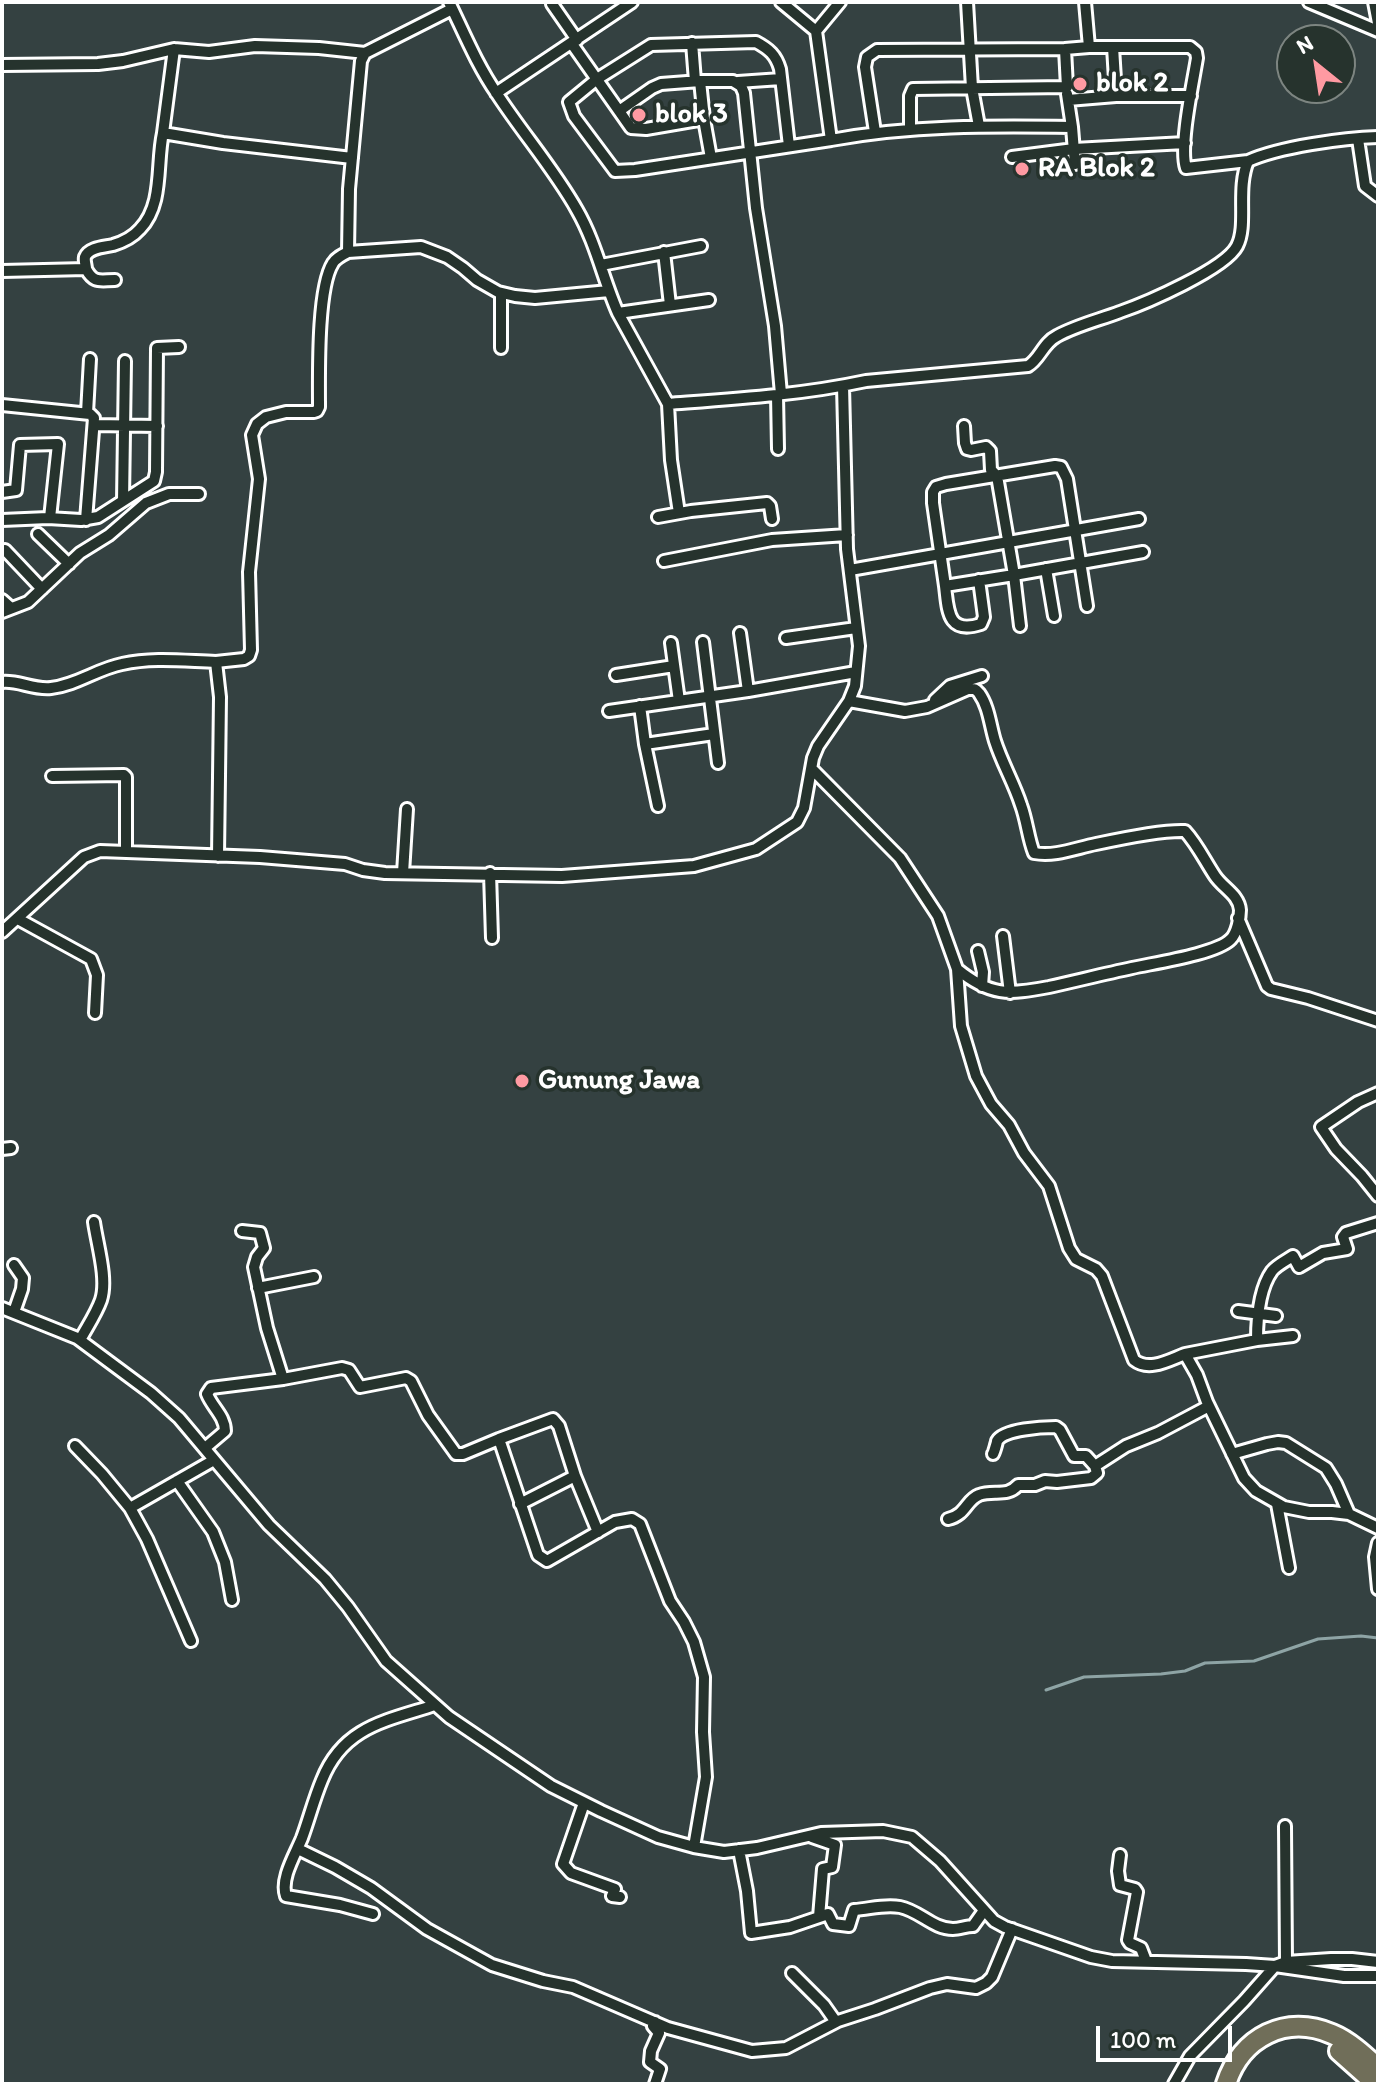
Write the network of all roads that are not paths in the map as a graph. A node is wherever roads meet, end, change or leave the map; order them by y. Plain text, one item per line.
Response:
1 (632, 2) edge
2 (781, 2) edge
3 (840, 2) edge
4 (967, 2) edge
5 (1085, 2) edge
6 (1309, 2) edge
7 (1374, 2) edge
8 (552, 3) edge
9 (450, 5) edge
10 (1378, 23) edge
11 (816, 31) junction
12 (1378, 31) edge
13 (575, 42) junction
14 (692, 43) junction
15 (1089, 47) junction
16 (1113, 47) junction
17 (174, 49) junction
18 (1065, 49) junction
19 (971, 51) junction
20 (365, 53) junction
21 (2, 65) edge
22 (597, 79) junction
23 (781, 79) junction
24 (698, 81) junction
25 (738, 82) junction
26 (1067, 87) junction
27 (972, 88) junction
28 (496, 93) junction
29 (1116, 96) junction
30 (1191, 96) junction
31 (1068, 100) junction
32 (619, 111) junction
33 (704, 119) junction
34 (979, 126) junction
35 (1072, 127) junction
36 (910, 129) junction
37 (875, 132) junction
38 (163, 133) junction
39 (1378, 137) edge
40 (1358, 139) junction
41 (831, 140) junction
42 (1185, 143) junction
43 (789, 146) junction
44 (1074, 149) junction
45 (749, 153) junction
46 (1012, 157) dead end
47 (352, 158) junction
48 (711, 158) junction
49 (1248, 161) junction
50 (1075, 164) dead end
51 (1378, 196) edge
52 (701, 246) dead end
53 (348, 252) junction
54 (664, 252) junction
55 (601, 265) junction
56 (86, 269) junction
57 (2, 271) edge
58 (115, 280) dead end
59 (609, 291) junction
60 (501, 293) junction
61 (709, 300) dead end
62 (670, 305) junction
63 (618, 313) junction
64 (179, 347) dead end
65 (501, 348) dead end
66 (90, 359) dead end
67 (125, 361) dead end
68 (843, 386) junction
69 (779, 394) junction
70 (668, 404) junction
71 (2, 405) edge
72 (87, 413) junction
73 (94, 425) junction
74 (124, 426) junction
75 (157, 426) junction
76 (964, 426) dead end
77 (778, 449) dead end
78 (997, 476) junction
79 (2, 492) edge
80 (199, 494) dead end
81 (123, 501) junction
82 (679, 513) junction
83 (658, 517) dead end
84 (50, 518) junction
85 (772, 519) dead end
86 (1139, 519) dead end
87 (2, 520) edge
88 (86, 520) junction
89 (1075, 529) junction
90 (38, 534) dead end
91 (847, 535) junction
92 (1008, 542) junction
93 (5, 550) dead end
94 (1143, 552) dead end
95 (941, 554) junction
96 (664, 561) dead end
97 (1081, 563) junction
98 (69, 564) junction
99 (1046, 569) junction
100 (850, 570) junction
101 (1014, 575) junction
102 (979, 580) junction
103 (945, 586) junction
104 (42, 589) junction
105 (2, 600) edge
106 (1087, 606) dead end
107 (6, 610) edge
108 (1054, 616) dead end
109 (1020, 626) dead end
110 (856, 628) junction
111 (740, 633) dead end
112 (786, 638) dead end
113 (703, 642) dead end
114 (671, 643) dead end
115 (216, 662) junction
116 (674, 666) junction
117 (856, 672) junction
118 (616, 675) dead end
119 (982, 676) dead end
120 (2, 682) edge
121 (748, 691) junction
122 (710, 696) junction
123 (679, 701) junction
124 (849, 701) junction
125 (640, 706) junction
126 (927, 707) junction
127 (609, 711) dead end
128 (714, 734) junction
129 (645, 744) junction
130 (718, 763) dead end
131 (812, 769) junction
132 (52, 776) dead end
133 (658, 806) dead end
134 (407, 809) dead end
135 (126, 852) junction
136 (218, 856) junction
137 (403, 873) junction
138 (490, 873) junction
139 (1238, 918) junction
140 (18, 919) junction
141 (2, 932) edge
142 (1003, 936) dead end
143 (492, 938) dead end
144 (978, 951) dead end
145 (957, 969) junction
146 (982, 986) junction
147 (1010, 993) junction
148 (95, 1013) dead end
149 (1378, 1021) edge
150 (1378, 1093) edge
151 (1378, 1196) edge
152 (94, 1222) dead end
153 (1378, 1223) edge
154 (242, 1231) dead end
155 (14, 1265) dead end
156 (314, 1277) dead end
157 (258, 1288) junction
158 (2, 1308) edge
159 (1238, 1311) dead end
160 (14, 1312) junction
161 (1258, 1312) junction
162 (1276, 1316) dead end
163 (1293, 1336) dead end
164 (80, 1340) junction
165 (1257, 1340) junction
166 (1185, 1354) junction
167 (283, 1379) junction
168 (1209, 1406) junction
169 (499, 1439) junction
170 (75, 1446) dead end
171 (205, 1448) junction
172 (993, 1454) dead end
173 (1232, 1454) junction
174 (214, 1460) junction
175 (1095, 1466) junction
176 (575, 1476) junction
177 (177, 1481) junction
178 (520, 1504) junction
179 (1277, 1504) junction
180 (130, 1508) junction
181 (1349, 1514) junction
182 (948, 1519) dead end
183 (1378, 1528) edge
184 (598, 1532) junction
185 (1378, 1543) edge
186 (1289, 1568) dead end
187 (1378, 1589) edge
188 (232, 1600) dead end
189 (191, 1641) dead end
190 (435, 1705) junction
191 (584, 1803) junction
192 (1285, 1826) dead end
193 (810, 1836) junction
194 (694, 1847) junction
195 (298, 1849) junction
196 (739, 1850) junction
197 (1120, 1855) dead end
198 (620, 1897) dead end
199 (983, 1912) junction
200 (373, 1914) dead end
201 (819, 1917) junction
202 (1012, 1929) junction
203 (1146, 1961) junction
204 (1378, 1962) edge
205 (1280, 1964) junction
206 (792, 1973) dead end
207 (1378, 1976) edge
208 (655, 2022) junction
209 (836, 2022) junction
210 (1375, 2074) edge
211 (655, 2084) edge
212 (1174, 2084) edge
213 (1226, 2084) edge
214 (1238, 2084) edge

1 - 13 street
2 - 11 street
3 - 11 street
4 - 19 street
5 - 15 street
6 - 12 street
7 - 10 street
8 - 13 street
9 - 20 street
9 - 28 street
11 - 41 street
13 - 22 street
13 - 28 street
14 - 22 street
14 - 23 street
14 - 24 street
15 - 16 street
15 - 18 street
16 - 29 street
16 - 30 street
17 - 20 street
17 - 21 street
17 - 38 street
18 - 19 street
18 - 26 street
19 - 27 street
19 - 37 street
20 - 47 street
22 - 32 street
22 - 48 street
23 - 25 street
23 - 43 street
24 - 25 street
24 - 32 street
24 - 33 street
25 - 45 street
26 - 27 street
26 - 31 street
27 - 34 street
27 - 36 street
28 - 55 street
29 - 30 street
29 - 31 street
30 - 42 street
31 - 35 street
32 - 33 street
33 - 48 street
34 - 35 street
34 - 36 street
35 - 44 street
36 - 37 street
37 - 41 street
38 - 47 street
38 - 56 street
39 - 40 street
40 - 49 street
40 - 51 street
41 - 43 street
42 - 44 street
42 - 49 street
43 - 45 street
44 - 46 street
44 - 50 street
45 - 48 street
45 - 69 street
47 - 53 street
49 - 68 street
52 - 54 street
53 - 60 street
53 - 115 street
54 - 55 street
54 - 62 street
55 - 59 street
56 - 57 street
56 - 58 street
59 - 60 street
59 - 63 street
60 - 65 street
61 - 62 street
62 - 63 street
63 - 70 street
64 - 75 street
66 - 72 street
67 - 74 street
68 - 69 street
68 - 91 street
69 - 70 street
69 - 77 street
70 - 82 street
71 - 72 street
72 - 73 street
73 - 74 street
73 - 88 street
74 - 75 street
74 - 81 street
75 - 81 street
76 - 78 street
78 - 89 street
78 - 92 street
78 - 95 street
79 - 84 street
80 - 98 street
81 - 88 street
82 - 83 street
82 - 85 street
84 - 87 street
84 - 88 street
86 - 89 street
89 - 92 street
89 - 97 street
90 - 98 street
91 - 96 street
91 - 100 street
92 - 95 street
92 - 101 street
93 - 104 street
94 - 97 street
95 - 100 street
95 - 103 street
97 - 99 street
97 - 106 street
98 - 104 street
99 - 101 street
99 - 108 street
100 - 110 street
101 - 102 street
101 - 109 street
102 - 103 street
102 - 103 street
104 - 107 street
105 - 107 street
110 - 112 street
110 - 117 street
111 - 121 street
113 - 122 street
114 - 116 street
115 - 120 street
115 - 136 street
116 - 118 street
116 - 123 street
117 - 121 street
117 - 124 street
119 - 126 street
121 - 122 street
122 - 123 street
122 - 128 street
123 - 125 street
124 - 126 street
124 - 131 street
125 - 127 street
125 - 129 street
126 - 139 street
128 - 129 street
128 - 130 street
129 - 133 street
131 - 138 street
131 - 145 street
132 - 135 street
134 - 137 street
135 - 136 street
135 - 140 street
136 - 137 street
137 - 138 street
138 - 143 street
139 - 147 street
139 - 149 street
140 - 141 street
140 - 148 street
142 - 147 street
144 - 146 street
145 - 146 street
145 - 166 street
146 - 147 street
150 - 151 street
152 - 164 street
153 - 161 street
154 - 157 street
155 - 160 street
156 - 157 street
157 - 167 street
158 - 160 street
159 - 161 street
160 - 164 street
161 - 162 street
161 - 165 street
163 - 165 street
164 - 171 street
165 - 166 street
166 - 168 street
167 - 169 street
167 - 171 street
168 - 173 street
168 - 175 street
169 - 176 street
169 - 178 street
170 - 180 street
171 - 174 street
172 - 175 street
173 - 179 street
173 - 181 street
174 - 177 street
174 - 190 street
175 - 182 street
176 - 178 street
176 - 184 street
177 - 180 street
177 - 188 street
178 - 184 street
179 - 181 street
179 - 186 street
180 - 189 street
181 - 183 street
184 - 194 street
185 - 187 street
190 - 191 street
190 - 195 street
191 - 194 street
191 - 198 street
192 - 205 street
193 - 196 street
193 - 199 street
193 - 201 street
194 - 196 street
195 - 200 street
195 - 208 street
196 - 201 street
197 - 203 street
199 - 201 street
199 - 202 street
202 - 203 street
202 - 209 street
203 - 205 street
204 - 205 street
205 - 207 street
205 - 212 street
206 - 209 street
208 - 209 street
208 - 211 street
210 - 213 highway
210 - 214 highway

